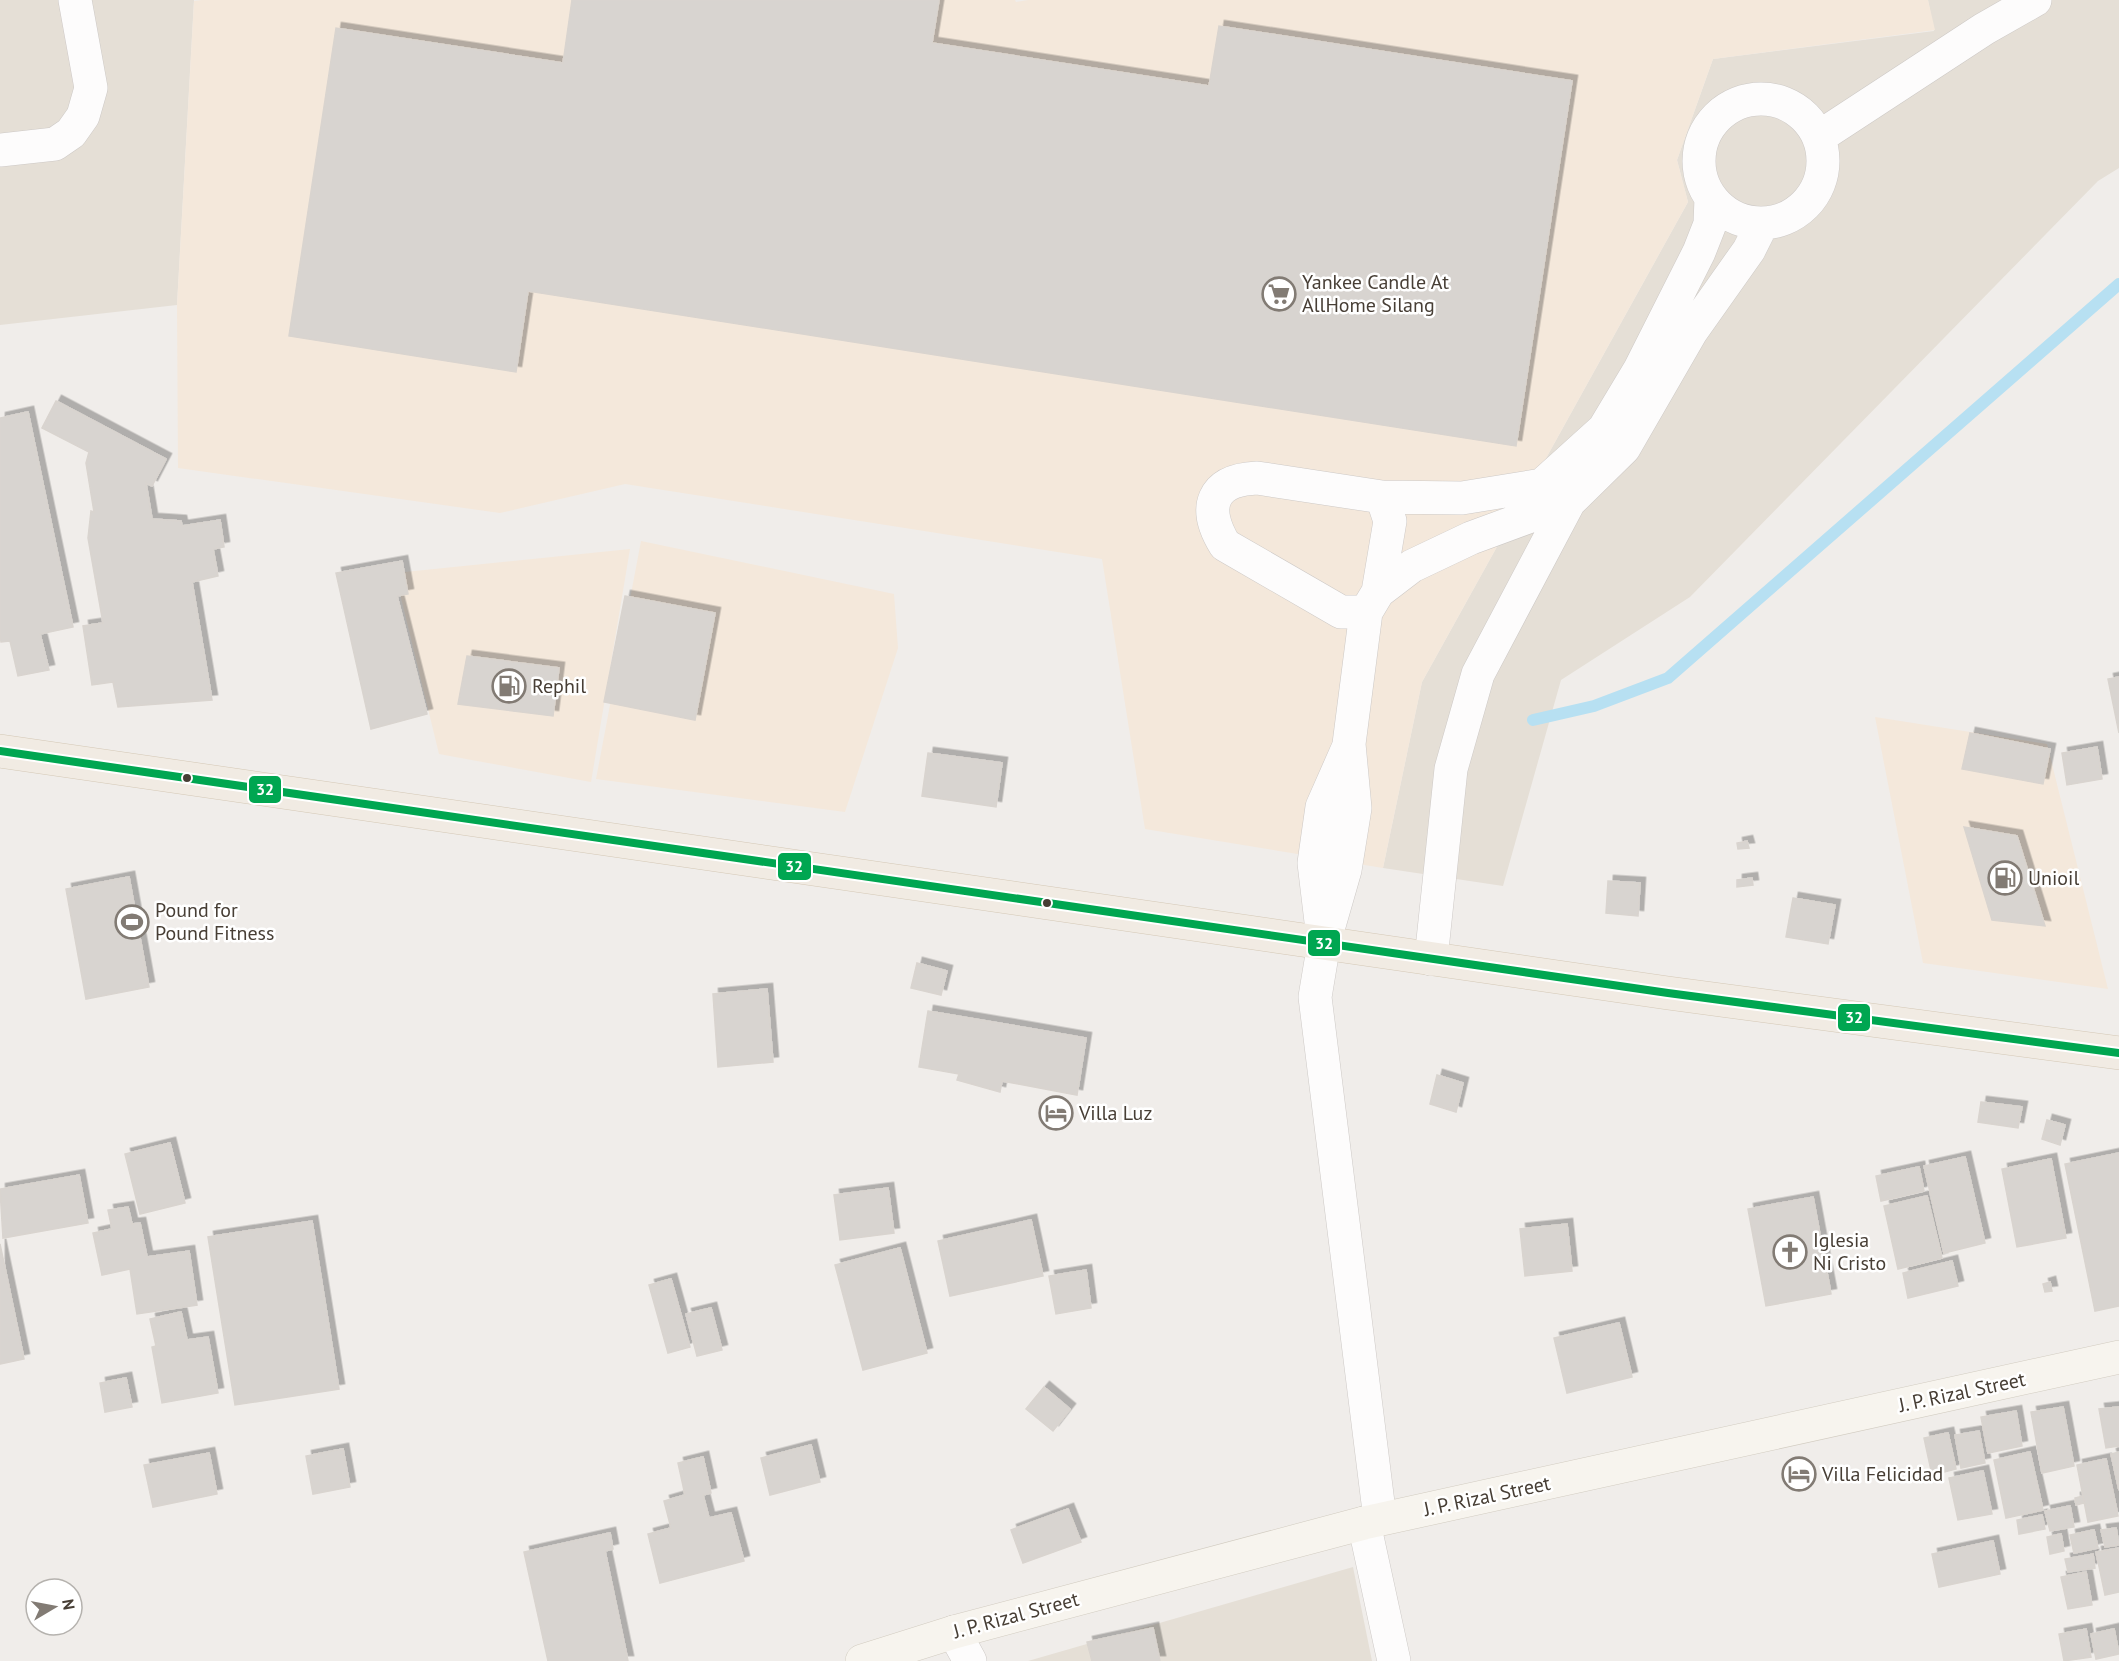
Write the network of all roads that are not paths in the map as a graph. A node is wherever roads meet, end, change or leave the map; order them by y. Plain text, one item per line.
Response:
1 (75, 0) edge
2 (2035, 0) edge
3 (1980, 15) edge
4 (1819, 137) junction
5 (0, 150) edge
6 (1710, 198) junction
7 (1762, 224) junction
8 (1382, 497) junction
9 (1569, 502) junction
10 (1372, 602) junction
11 (0, 751) edge
12 (1324, 943) junction
13 (1431, 959) junction
14 (2119, 1053) edge
15 (2119, 1357) edge
16 (1372, 1521) junction
17 (954, 1632) junction
18 (908, 1654) edge
19 (862, 1661) edge
20 (970, 1661) edge
21 (1394, 1661) edge

1 - 5 street
2 - 3 street
3 - 4 street
4 - 6 street
4 - 7 street
6 - 7 street
6 - 8 street
7 - 9 street
8 - 10 street
8 - 10 street
9 - 10 street
9 - 13 street
10 - 12 street
11 - 12 main road
12 - 13 main road
12 - 16 street
13 - 14 main road
15 - 16 main road, J. P. Rizal Street
16 - 17 main road, J. P. Rizal Street
16 - 21 street
17 - 18 main road, J. P. Rizal Street
17 - 20 street
18 - 19 main road, J. P. Rizal Street

